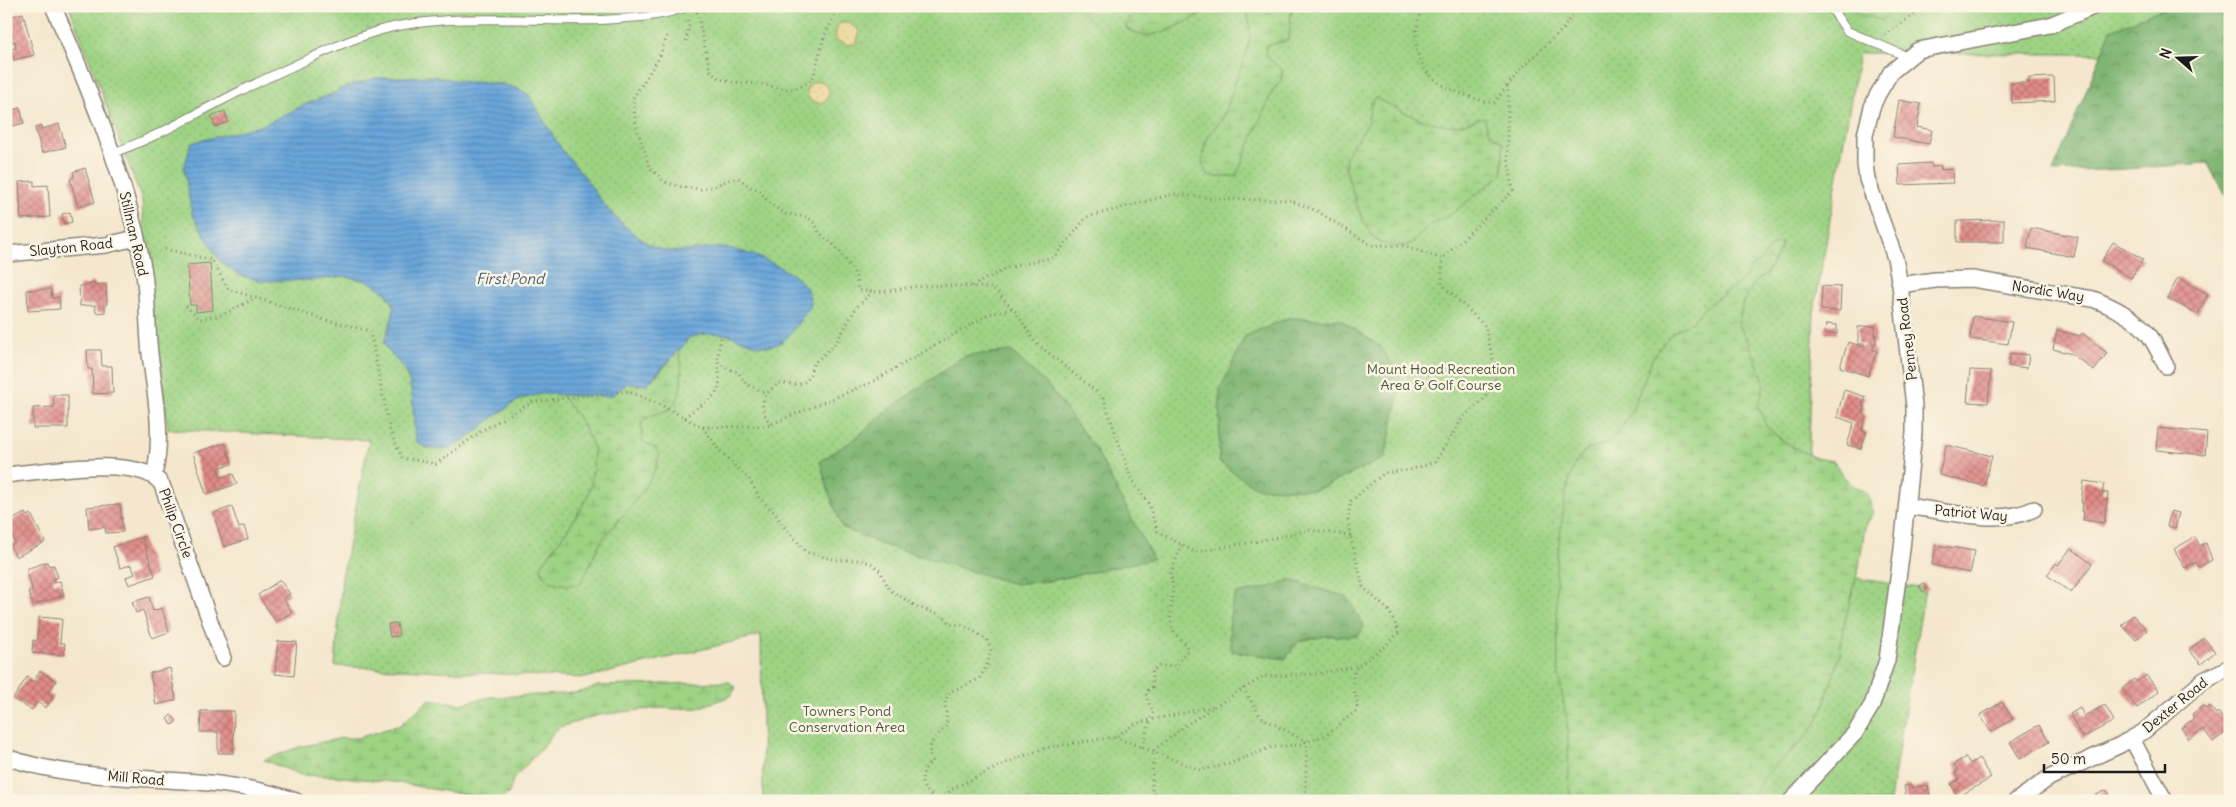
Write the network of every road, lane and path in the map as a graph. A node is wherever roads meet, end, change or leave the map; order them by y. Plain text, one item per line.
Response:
1 (52, 6) edge
2 (688, 6) edge
3 (695, 6) edge
4 (839, 6) edge
5 (1424, 6) edge
6 (1576, 6) edge
7 (1830, 6) edge
8 (1926, 6) edge
9 (2095, 6) edge
10 (685, 16) dead end
11 (666, 36) dead end
12 (1867, 40) junction
13 (686, 41) dead end
14 (1908, 57) junction
15 (1508, 85) junction
16 (112, 153) junction
17 (136, 238) junction
18 (165, 249) dead end
19 (6, 254) edge
20 (1442, 259) junction
21 (1900, 285) junction
22 (971, 286) junction
23 (871, 293) junction
24 (256, 298) junction
25 (186, 306) dead end
26 (1012, 309) junction
27 (721, 337) dead end
28 (718, 362) junction
29 (2166, 366) dead end
30 (766, 393) junction
31 (685, 418) junction
32 (771, 424) junction
33 (702, 427) junction
34 (6, 475) edge
35 (154, 475) junction
36 (1907, 506) junction
37 (2034, 509) dead end
38 (1350, 535) junction
39 (1182, 545) junction
40 (223, 658) dead end
41 (1358, 666) junction
42 (2230, 667) edge
43 (1243, 688) junction
44 (1218, 705) junction
45 (1150, 720) junction
46 (1115, 737) junction
47 (2132, 739) junction
48 (1308, 742) junction
49 (1142, 747) junction
50 (1153, 751) junction
51 (6, 757) edge
52 (296, 801) edge
53 (935, 801) edge
54 (944, 801) edge
55 (1162, 801) edge
56 (1305, 801) edge
57 (1791, 801) edge
58 (2016, 801) edge
59 (2165, 801) edge

1 - 16 street, Stillman Road
2 - 16 lane
3 - 4 path
5 - 15 path
6 - 15 path
7 - 12 lane
8 - 12 path
9 - 14 street, Penney Road
10 - 13 path
11 - 23 path
12 - 14 lane
14 - 21 street, Penney Road
15 - 20 path
16 - 17 street, Stillman Road
17 - 19 street, Slayton Road
17 - 35 street, Stillman Road
18 - 24 path
20 - 22 path
20 - 38 path
21 - 29 street, Nordic Way
21 - 36 street, Penney Road
22 - 23 path
22 - 26 path
23 - 30 path
24 - 25 path
24 - 31 path
26 - 32 path
26 - 39 path
27 - 28 path
28 - 30 path
28 - 31 path
30 - 32 path
31 - 33 path
32 - 33 path
33 - 53 path
34 - 35 street, Philip Circle
35 - 40 street, Philip Circle
36 - 37 street, Patriot Way
36 - 57 street, Penney Road
38 - 39 path
38 - 41 path
39 - 45 path
41 - 43 path
41 - 48 path
42 - 47 street, Dexter Road
43 - 44 path
43 - 48 path
44 - 45 path
44 - 50 path
45 - 46 path
45 - 49 path
46 - 49 path
46 - 54 path
47 - 58 street, Dexter Road
47 - 59 street
48 - 50 path
48 - 56 path
49 - 50 path
50 - 55 path
51 - 52 street, Mill Road

